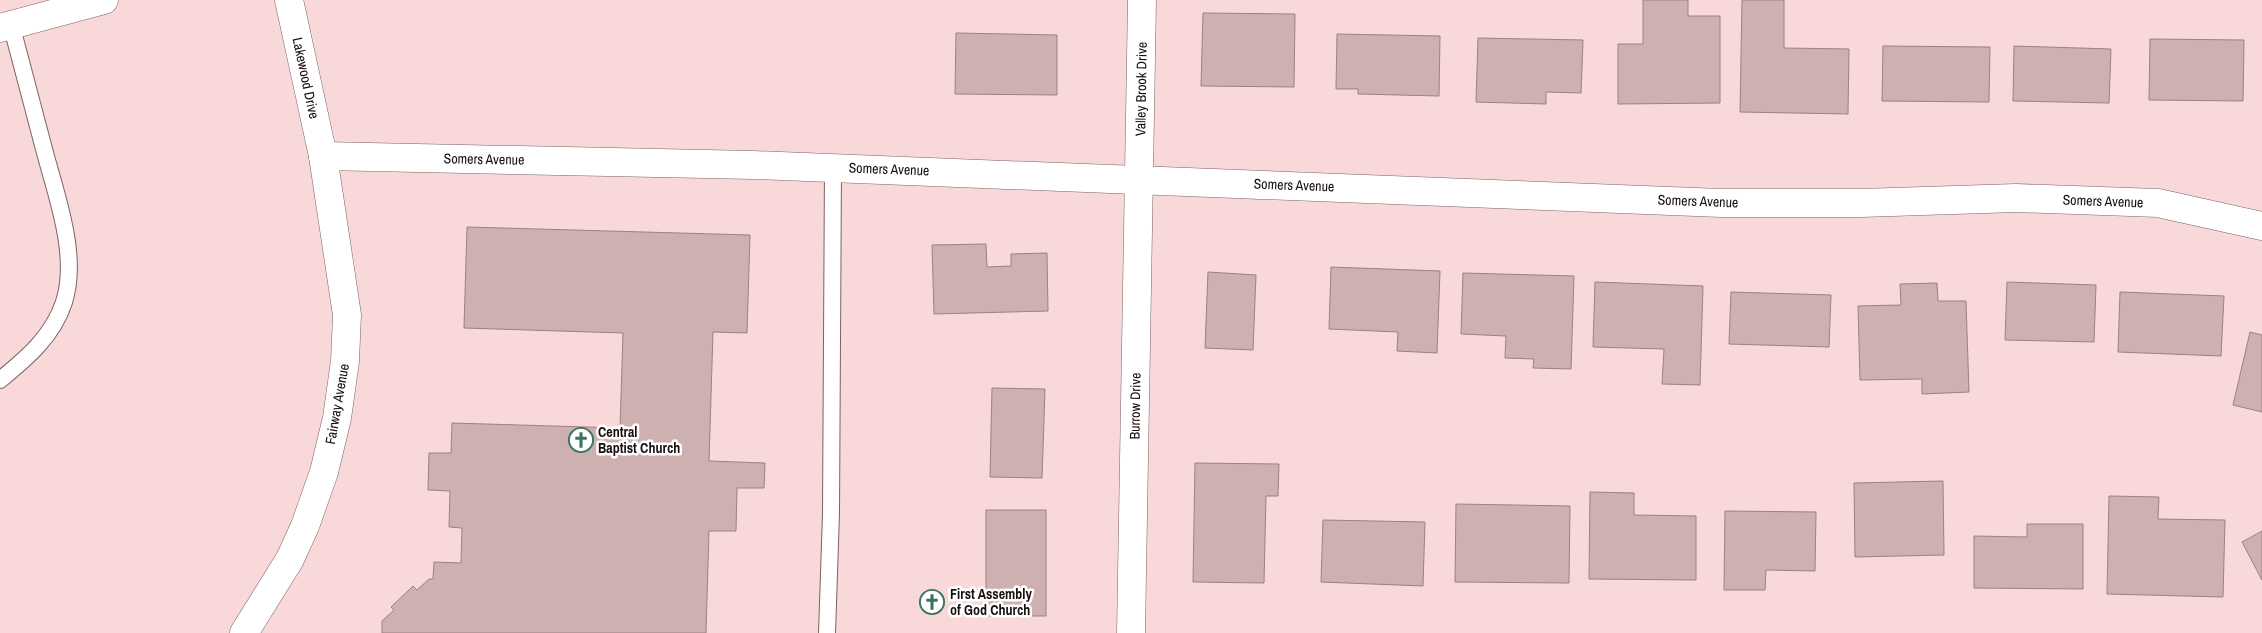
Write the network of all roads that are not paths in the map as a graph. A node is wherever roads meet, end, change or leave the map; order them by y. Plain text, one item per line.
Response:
1 (104, 0) edge
2 (289, 0) edge
3 (1142, 0) edge
4 (5, 26) edge
5 (323, 156) junction
6 (833, 168) junction
7 (1139, 178) junction
8 (2262, 226) edge
9 (0, 380) edge
10 (244, 633) edge
11 (827, 633) edge
12 (1131, 633) edge

1 - 4 street
2 - 5 street, Lakewood Drive
3 - 7 street, Valley Brook Drive
4 - 9 lane
5 - 6 street, Somers Avenue
5 - 10 street, Fairway Avenue
6 - 7 street, Somers Avenue
6 - 11 lane
7 - 8 street, Somers Avenue
7 - 12 street, Burrow Drive

